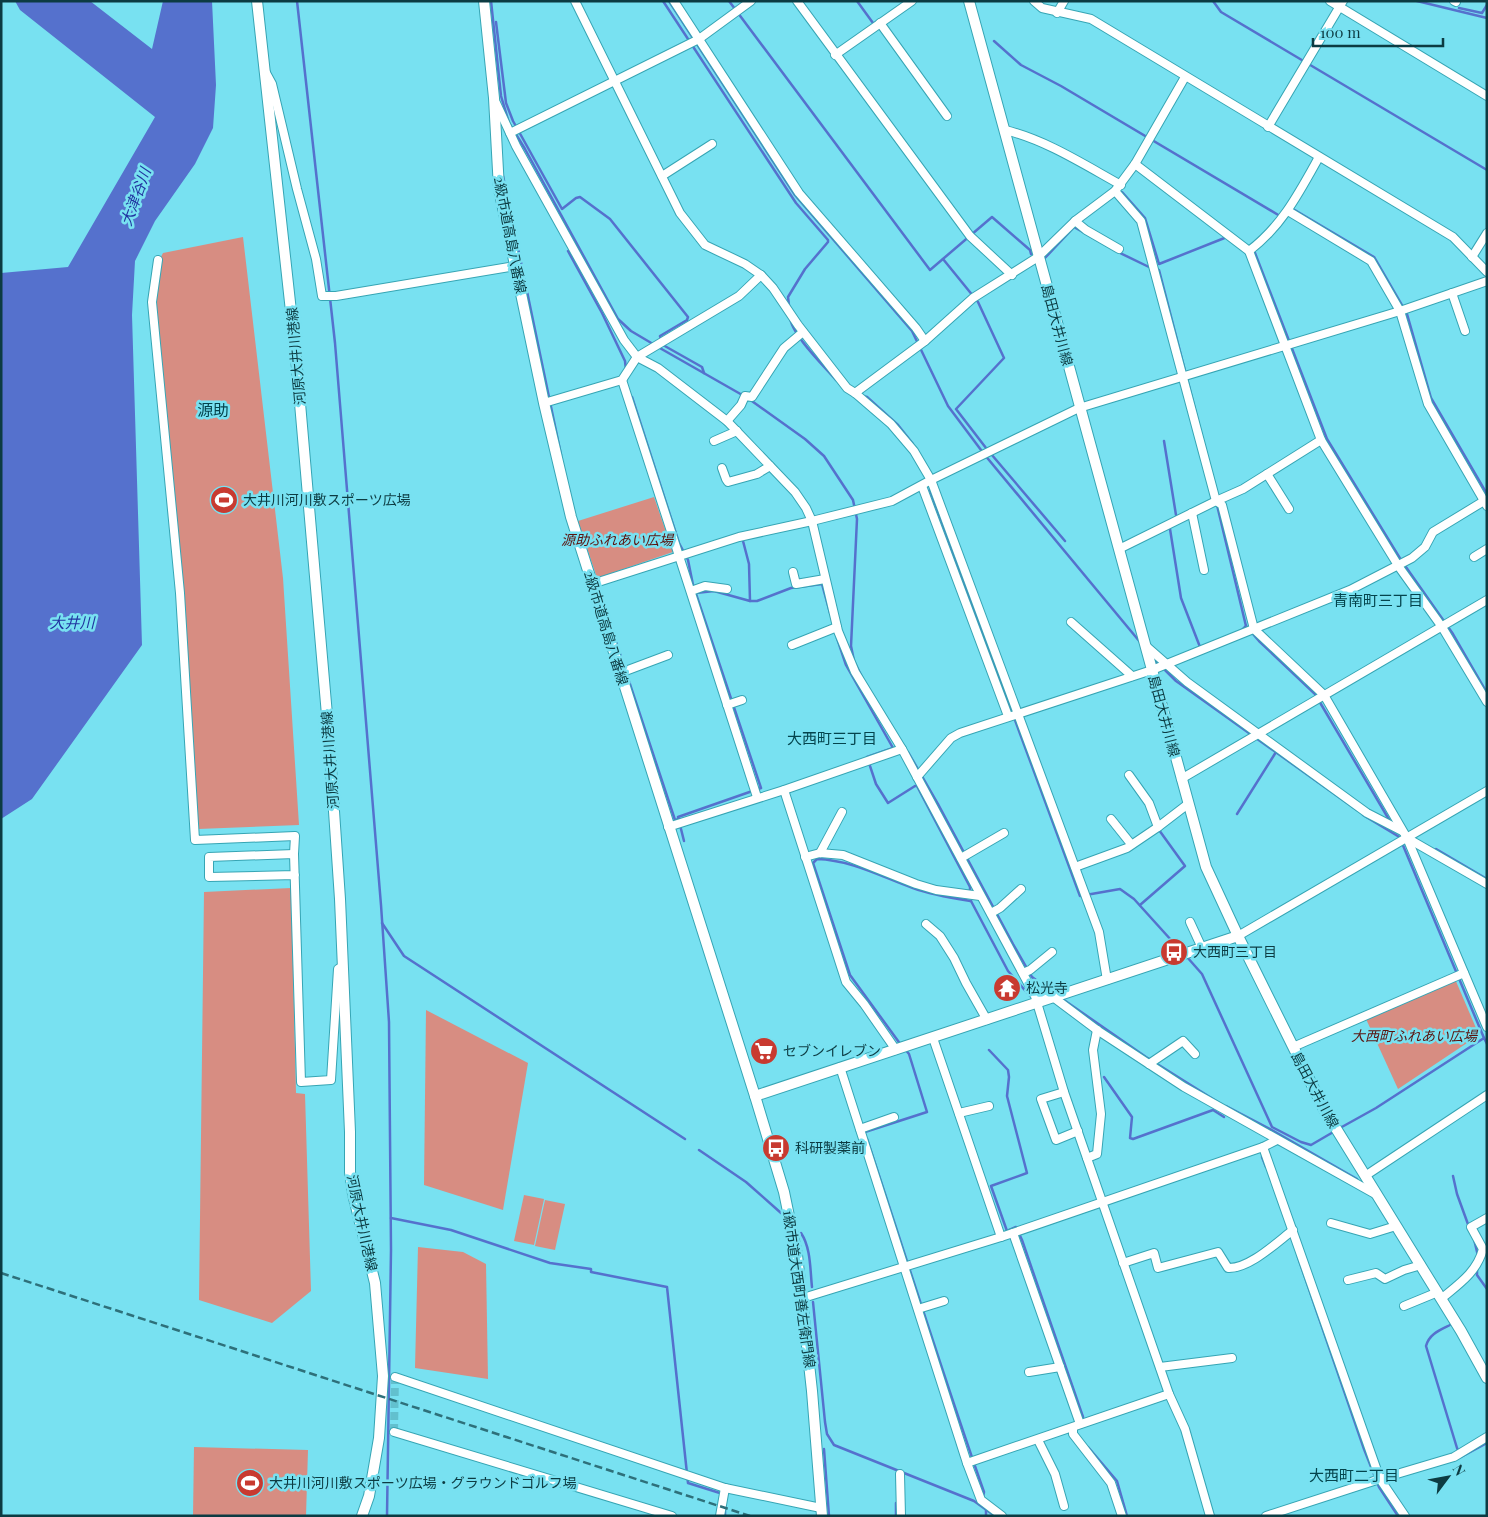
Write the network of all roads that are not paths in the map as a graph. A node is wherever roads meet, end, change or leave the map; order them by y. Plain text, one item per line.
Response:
1 (258, 1) edge
2 (484, 1) edge
3 (574, 1) edge
4 (674, 1) edge
5 (751, 1) edge
6 (796, 1) edge
7 (912, 1) edge
8 (970, 1) edge
9 (1034, 1) edge
10 (1064, 1) edge
11 (1330, 1) edge
12 (1341, 4) edge
13 (1057, 13) junction
14 (880, 23) junction
15 (699, 39) junction
16 (835, 55) junction
17 (265, 71) junction
18 (1185, 77) junction
19 (614, 82) junction
20 (1487, 96) edge
21 (494, 98) junction
22 (947, 116) dead end
23 (1268, 127) junction
24 (1005, 130) junction
25 (510, 133) junction
26 (712, 144) dead end
27 (1319, 157) junction
28 (1135, 164) junction
29 (662, 176) junction
30 (1118, 188) junction
31 (1288, 211) junction
32 (1075, 222) junction
33 (1487, 233) edge
34 (1119, 249) dead end
35 (1249, 251) junction
36 (1038, 257) junction
37 (1472, 257) junction
38 (158, 260) dead end
39 (515, 266) junction
40 (1487, 272) edge
41 (761, 275) junction
42 (1012, 275) junction
43 (1487, 281) edge
44 (1452, 293) junction
45 (1400, 311) junction
46 (1465, 331) dead end
47 (803, 332) junction
48 (925, 341) junction
49 (1286, 346) junction
50 (636, 357) junction
51 (1184, 376) junction
52 (622, 380) junction
53 (855, 393) junction
54 (544, 403) junction
55 (1079, 408) junction
56 (727, 421) junction
57 (736, 432) junction
58 (1321, 440) junction
59 (714, 442) dead end
60 (770, 466) junction
61 (722, 468) dead end
62 (1267, 474) junction
63 (931, 480) junction
64 (922, 486) junction
65 (1216, 501) junction
66 (1485, 504) edge
67 (1289, 509) dead end
68 (1192, 513) junction
69 (812, 521) junction
70 (1119, 549) junction
71 (1487, 549) edge
72 (680, 556) junction
73 (1474, 557) dead end
74 (1398, 567) junction
75 (1204, 570) dead end
76 (793, 572) dead end
77 (825, 579) junction
78 (592, 584) junction
79 (727, 589) dead end
80 (691, 591) junction
81 (1487, 600) edge
82 (1071, 622) dead end
83 (837, 627) junction
84 (1442, 627) junction
85 (1254, 629) junction
86 (792, 645) dead end
87 (1145, 645) junction
88 (668, 655) dead end
89 (1165, 664) junction
90 (1152, 670) junction
91 (620, 673) junction
92 (1132, 676) junction
93 (1324, 695) junction
94 (742, 700) dead end
95 (1487, 702) edge
96 (727, 705) junction
97 (1018, 713) junction
98 (1008, 716) junction
99 (1258, 734) junction
100 (902, 749) junction
101 (1129, 775) dead end
102 (917, 777) junction
103 (1181, 779) junction
104 (784, 790) junction
105 (1487, 791) edge
106 (757, 797) junction
107 (1188, 804) junction
108 (842, 812) dead end
109 (1111, 819) dead end
110 (668, 827) junction
111 (1158, 827) junction
112 (1004, 833) dead end
113 (1405, 835) junction
114 (1131, 844) junction
115 (820, 853) junction
116 (294, 854) junction
117 (805, 857) junction
118 (961, 858) junction
119 (1075, 866) junction
120 (295, 875) junction
121 (1487, 884) edge
122 (1021, 889) dead end
123 (980, 896) junction
124 (991, 913) junction
125 (1190, 922) dead end
126 (926, 924) dead end
127 (1238, 936) junction
128 (1202, 948) junction
129 (1052, 952) dead end
130 (343, 966) junction
131 (1023, 973) junction
132 (1464, 973) junction
133 (1107, 980) junction
134 (1053, 997) junction
135 (1037, 1003) junction
136 (988, 1020) junction
137 (1487, 1027) edge
138 (1097, 1030) junction
139 (933, 1038) junction
140 (1293, 1047) junction
141 (896, 1050) junction
142 (1195, 1054) dead end
143 (1149, 1064) junction
144 (840, 1067) junction
145 (1064, 1092) junction
146 (1487, 1095) edge
147 (755, 1096) junction
148 (989, 1106) dead end
149 (958, 1113) junction
150 (894, 1117) dead end
151 (860, 1129) junction
152 (1078, 1131) junction
153 (1277, 1140) junction
154 (1263, 1148) junction
155 (1087, 1158) junction
156 (1365, 1176) junction
157 (1377, 1194) junction
158 (1102, 1202) junction
159 (1487, 1218) edge
160 (1331, 1223) dead end
161 (1396, 1226) junction
162 (1293, 1230) junction
163 (1013, 1233) junction
164 (1001, 1237) junction
165 (1123, 1263) junction
166 (1420, 1265) junction
167 (904, 1268) junction
168 (1348, 1280) dead end
169 (1440, 1296) junction
170 (803, 1298) junction
171 (944, 1301) dead end
172 (1404, 1306) dead end
173 (918, 1309) junction
174 (1232, 1358) dead end
175 (1060, 1367) junction
176 (1160, 1367) junction
177 (1028, 1372) dead end
178 (395, 1377) dead end
179 (1487, 1378) edge
180 (1169, 1394) junction
181 (1080, 1424) junction
182 (1072, 1428) junction
183 (394, 1432) dead end
184 (1487, 1437) edge
185 (1038, 1440) junction
186 (968, 1463) junction
187 (900, 1474) dead end
188 (1380, 1479) junction
189 (725, 1488) junction
190 (1064, 1506) dead end
191 (822, 1512) edge
192 (362, 1516) edge
193 (672, 1516) edge
194 (720, 1516) edge
195 (901, 1516) edge
196 (1002, 1516) edge
197 (1122, 1516) edge
198 (1210, 1516) edge
199 (1266, 1516) edge
200 (1404, 1516) edge

1 - 17 main road, 河原大井川港線
2 - 21 main road, 2級市道高島八番線
3 - 19 street
4 - 15 street
5 - 15 street
6 - 16 street
7 - 14 street
8 - 24 main road, 島田大井川線
9 - 13 street
10 - 13 street
11 - 12 street
12 - 20 street
12 - 23 street
13 - 18 street
14 - 16 street
14 - 22 street
15 - 19 street
15 - 48 street
16 - 42 street
17 - 39 street
17 - 130 main road, 河原大井川港線
18 - 23 street
18 - 28 street
19 - 25 street
19 - 29 street
21 - 25 street
21 - 39 main road, 2級市道高島八番線
23 - 27 street
24 - 30 street
24 - 36 main road, 島田大井川線
25 - 50 street
26 - 29 street
27 - 31 street
27 - 37 street
28 - 30 street
28 - 35 street
29 - 41 street
30 - 32 street
30 - 51 street
31 - 35 street
31 - 45 street
32 - 34 street
32 - 36 street
33 - 37 street
35 - 49 street
36 - 42 street
36 - 55 main road, 島田大井川線
37 - 40 street
38 - 116 street
39 - 54 main road, 2級市道高島八番線
41 - 47 street
41 - 50 street
42 - 48 street
43 - 44 street
44 - 45 street
44 - 46 street
45 - 49 street
45 - 66 street
47 - 53 street
47 - 56 street
48 - 53 street
49 - 51 street
49 - 58 street
50 - 52 street
50 - 56 street
51 - 55 street
51 - 65 street
52 - 54 street
52 - 72 street
53 - 63 street
54 - 78 main road, 2級市道高島八番線
55 - 63 street
55 - 70 main road, 島田大井川線
56 - 57 street
57 - 59 street
57 - 60 street
58 - 62 street
58 - 74 street
60 - 61 street
60 - 69 street
62 - 65 street
62 - 67 street
63 - 64 street
63 - 97 street
64 - 69 street
64 - 98 street
65 - 68 street
65 - 85 street
66 - 74 street
68 - 70 street
68 - 75 street
69 - 72 street
69 - 77 street
70 - 87 main road, 島田大井川線
71 - 73 street
72 - 78 street
72 - 80 street
74 - 84 street
74 - 85 street
76 - 77 street
77 - 83 street
78 - 91 main road, 2級市道高島八番線
79 - 80 street
80 - 96 street
81 - 84 street
82 - 92 street
83 - 86 street
83 - 100 street
84 - 93 street
84 - 95 street
85 - 89 street
85 - 93 street
87 - 89 street
87 - 90 main road, 島田大井川線
88 - 91 street
89 - 90 street
89 - 99 street
90 - 92 street
90 - 103 main road, 島田大井川線
91 - 110 main road, 2級市道高島八番線
92 - 97 street
93 - 99 street
93 - 113 street
94 - 96 street
96 - 106 street
97 - 98 street
97 - 119 street
98 - 102 street
99 - 103 street
99 - 113 street
100 - 102 street
100 - 104 street
101 - 111 street
102 - 118 street
103 - 107 main road, 島田大井川線
104 - 106 street
104 - 117 street
105 - 113 street
106 - 110 street
107 - 111 street
107 - 127 main road, 島田大井川線
108 - 115 street
109 - 114 street
110 - 147 main road, 2級市道高島八番線
111 - 114 street
112 - 118 street
113 - 121 street
113 - 127 street
113 - 132 street
114 - 119 street
115 - 117 street
115 - 123 street
116 - 120 street
116 - 120 street
117 - 141 street
118 - 123 street
119 - 133 street
120 - 130 street
122 - 124 street
123 - 124 street
124 - 131 street
125 - 128 street
126 - 136 street
127 - 128 main road
127 - 140 main road, 島田大井川線
128 - 133 main road
129 - 131 street
130 - 192 main road, 河原大井川港線
131 - 135 street
132 - 137 street
132 - 140 street
133 - 134 main road
134 - 135 main road
134 - 138 street
135 - 136 main road
135 - 145 street
136 - 139 main road
138 - 143 street
138 - 155 street
139 - 141 main road
139 - 149 street
140 - 156 main road, 島田大井川線
141 - 144 main road
142 - 143 street
143 - 153 street
144 - 147 main road
144 - 151 street
145 - 152 street
145 - 152 street
146 - 156 street
147 - 170 main road, 1級市道大西町善左衛門線
148 - 149 street
149 - 164 street
150 - 151 street
151 - 167 street
152 - 155 street
153 - 154 street
153 - 157 street
154 - 158 street
154 - 162 street
155 - 158 street
156 - 157 main road, 島田大井川線
157 - 161 main road, 島田大井川線
158 - 163 street
158 - 165 street
159 - 169 street
160 - 161 street
161 - 166 main road, 島田大井川線
162 - 165 street
162 - 188 street
163 - 164 street
163 - 175 street
164 - 167 street
165 - 176 street
166 - 168 street
166 - 169 main road, 島田大井川線
167 - 170 street
167 - 173 street
169 - 172 street
169 - 179 main road, 島田大井川線
170 - 191 main road, 1級市道大西町善左衛門線
171 - 173 street
173 - 186 street
174 - 176 street
175 - 177 street
175 - 181 street
176 - 180 street
178 - 189 street
180 - 181 street
180 - 198 street
181 - 182 street
182 - 185 street
182 - 197 street
183 - 193 street
184 - 188 street
185 - 186 street
185 - 190 street
186 - 196 street
187 - 195 street
188 - 199 street
188 - 200 street
189 - 191 street
189 - 194 street

